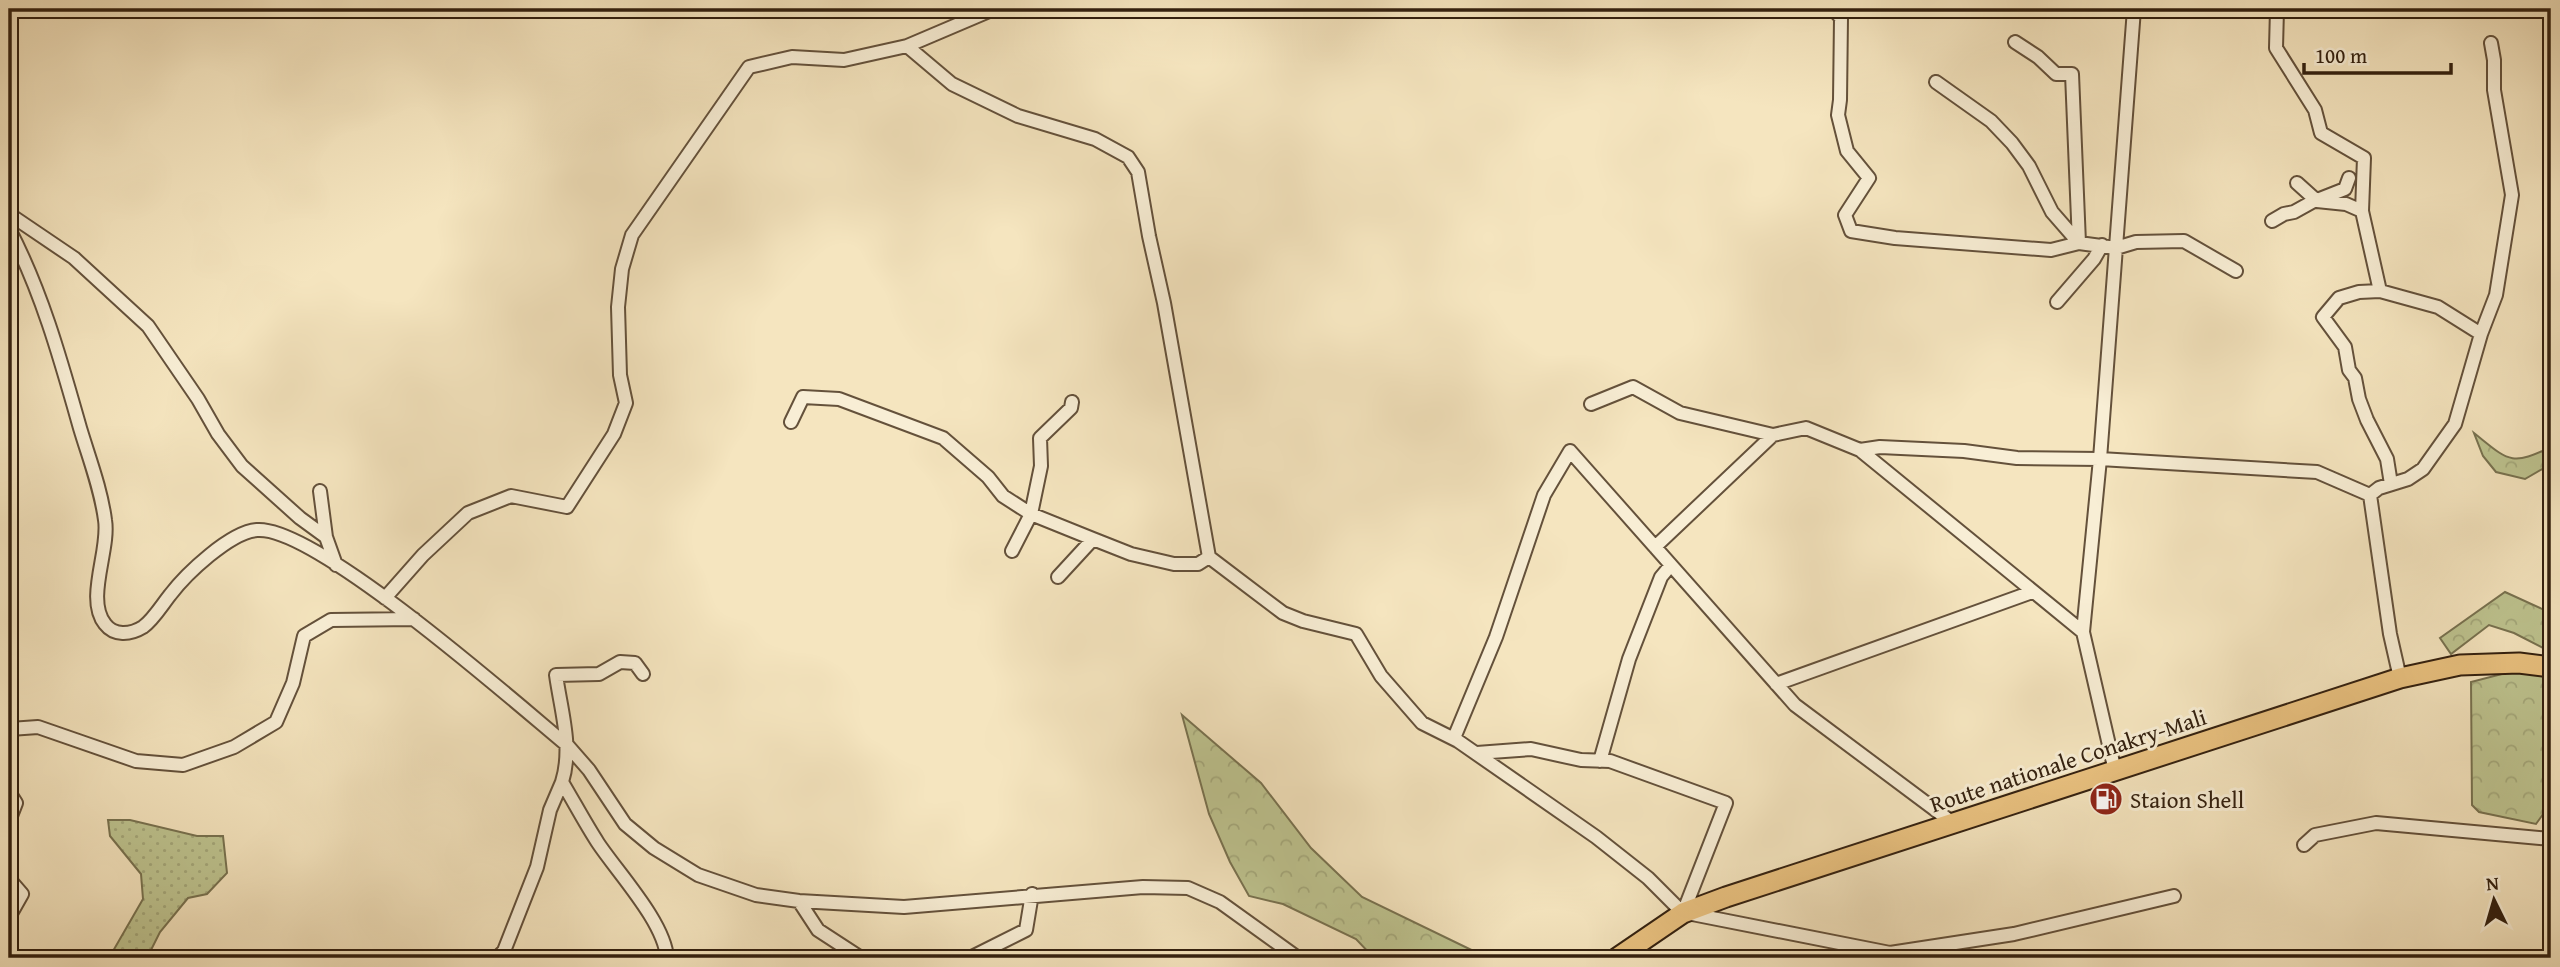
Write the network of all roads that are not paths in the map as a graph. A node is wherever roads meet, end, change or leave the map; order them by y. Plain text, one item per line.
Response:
1 (994, 9) edge
2 (1833, 9) edge
3 (2134, 9) edge
4 (2277, 9) edge
5 (2015, 42) dead end
6 (2491, 43) dead end
7 (907, 46) junction
8 (1936, 82) dead end
9 (2349, 178) dead end
10 (2297, 183) dead end
11 (2317, 201) junction
12 (2362, 211) junction
13 (9, 214) edge
14 (2272, 222) dead end
15 (9, 229) edge
16 (2079, 243) junction
17 (2102, 245) junction
18 (2116, 248) junction
19 (2236, 271) dead end
20 (2380, 290) junction
21 (2057, 302) dead end
22 (2482, 334) junction
23 (1072, 401) dead end
24 (1591, 404) dead end
25 (791, 422) dead end
26 (1773, 435) junction
27 (1860, 450) junction
28 (2100, 459) junction
29 (2391, 484) junction
30 (320, 491) dead end
31 (2370, 495) junction
32 (1031, 514) junction
33 (327, 537) junction
34 (1093, 539) junction
35 (1655, 547) junction
36 (1012, 551) dead end
37 (1209, 557) junction
38 (336, 565) junction
39 (1671, 565) junction
40 (1058, 577) dead end
41 (2032, 592) junction
42 (385, 598) junction
43 (415, 620) junction
44 (2082, 632) junction
45 (2551, 667) edge
46 (643, 674) dead end
47 (2400, 678) junction
48 (1776, 684) junction
49 (9, 731) edge
50 (1454, 738) junction
51 (568, 746) junction
52 (1477, 753) junction
53 (1600, 761) junction
54 (2115, 771) junction
55 (562, 782) junction
56 (9, 792) edge
57 (9, 821) edge
58 (1953, 823) junction
59 (2551, 839) edge
60 (2304, 845) dead end
61 (9, 879) edge
62 (1032, 894) junction
63 (2174, 897) dead end
64 (799, 901) junction
65 (1683, 913) junction
66 (9, 917) edge
67 (497, 958) edge
68 (667, 958) edge
69 (861, 958) edge
70 (970, 958) edge
71 (1298, 958) edge
72 (1617, 958) edge

1 - 7 street
2 - 16 street
3 - 18 street
4 - 12 street
5 - 16 street
6 - 22 street
7 - 37 street
7 - 42 street
8 - 16 street
9 - 11 street
10 - 11 street
11 - 12 street
11 - 14 street
12 - 20 street
13 - 33 street
15 - 38 street
16 - 17 street
17 - 18 street
17 - 21 street
18 - 19 street
18 - 28 street
20 - 22 street
20 - 29 street
22 - 29 street
23 - 32 street
24 - 26 street
25 - 32 street
26 - 27 street
26 - 35 street
27 - 28 street
27 - 41 street
28 - 31 street
28 - 44 street
29 - 31 street
30 - 33 street
31 - 47 street
32 - 34 street
32 - 36 street
33 - 38 street
34 - 37 street
34 - 40 street
35 - 39 street
35 - 50 street
37 - 50 street
38 - 42 street
39 - 48 street
39 - 53 street
41 - 44 street
41 - 48 street
42 - 43 street
43 - 49 street
43 - 51 street
44 - 54 street
45 - 47 highway, Route nationale Conakry-Mali
46 - 51 street
47 - 54 highway, Route nationale Conakry-Mali
48 - 58 street
50 - 52 street
51 - 55 street
51 - 64 street
52 - 53 street
52 - 65 street
53 - 65 street
54 - 58 highway, Route nationale Conakry-Mali
55 - 67 street
55 - 68 street
56 - 57 street
58 - 65 highway, Route nationale Conakry-Mali
59 - 60 street
61 - 66 street
62 - 64 street
62 - 70 street
62 - 71 street
63 - 65 street
64 - 69 street
65 - 72 highway, Route nationale Conakry-Mali

